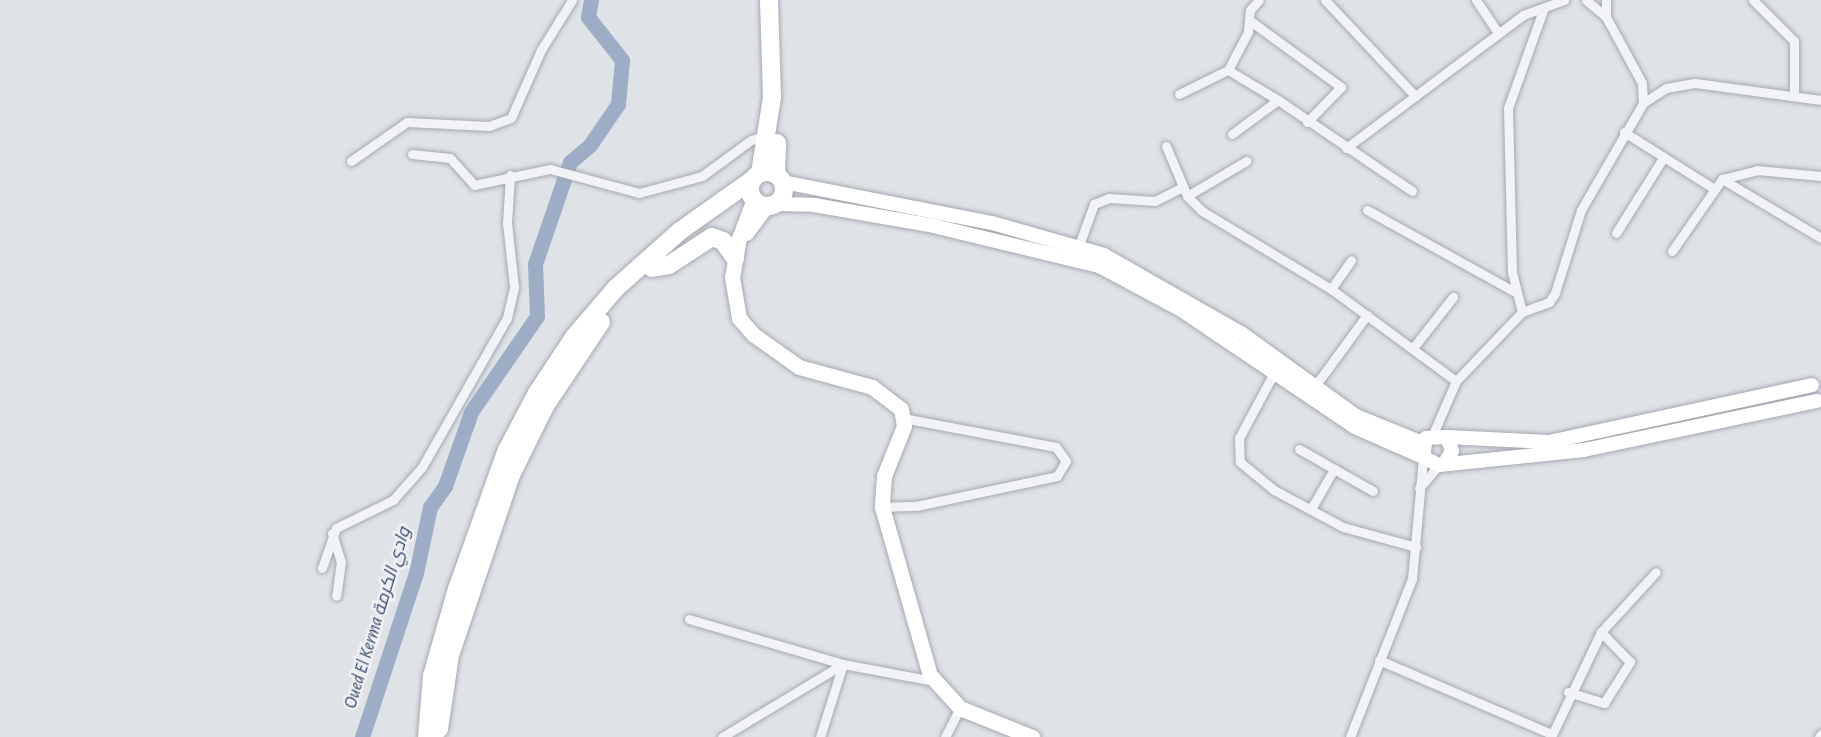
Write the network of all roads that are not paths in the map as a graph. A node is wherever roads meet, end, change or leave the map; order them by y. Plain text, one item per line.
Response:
1 (572, 0) edge
2 (769, 0) edge
3 (780, 0) edge
4 (1260, 0) edge
5 (1325, 0) edge
6 (1476, 0) edge
7 (1564, 0) edge
8 (1586, 0) edge
9 (1606, 0) edge
10 (1753, 0) edge
11 (1542, 10) junction
12 (1606, 17) junction
13 (1249, 20) junction
14 (1498, 33) junction
15 (1228, 70) junction
16 (1794, 93) junction
17 (1179, 94) dead end
18 (1415, 96) junction
19 (1278, 100) junction
20 (1821, 100) edge
21 (1643, 103) junction
22 (1306, 122) junction
23 (1624, 132) junction
24 (1232, 134) dead end
25 (769, 135) junction
26 (1166, 146) dead end
27 (1346, 148) junction
28 (412, 154) dead end
29 (1663, 158) junction
30 (351, 161) dead end
31 (1246, 161) dead end
32 (510, 175) junction
33 (1821, 176) edge
34 (1722, 178) junction
35 (1713, 188) junction
36 (765, 189) junction
37 (1185, 191) junction
38 (1412, 191) dead end
39 (1367, 210) dead end
40 (1616, 233) dead end
41 (1821, 238) edge
42 (1073, 248) junction
43 (1672, 251) dead end
44 (736, 253) junction
45 (1351, 260) dead end
46 (652, 268) junction
47 (1331, 289) junction
48 (1515, 292) junction
49 (1453, 297) dead end
50 (1522, 312) junction
51 (1367, 315) junction
52 (1413, 348) junction
53 (1275, 371) junction
54 (1456, 381) junction
55 (1816, 382) edge
56 (1316, 386) junction
57 (1819, 401) edge
58 (903, 418) junction
59 (1440, 436) junction
60 (1299, 449) dead end
61 (1422, 453) junction
62 (1442, 463) junction
63 (1334, 469) junction
64 (1373, 491) dead end
65 (1416, 493) junction
66 (882, 507) junction
67 (1311, 510) junction
68 (332, 533) junction
69 (1416, 547) junction
70 (322, 568) dead end
71 (1656, 572) dead end
72 (336, 596) dead end
73 (688, 620) dead end
74 (1601, 632) junction
75 (1379, 660) junction
76 (843, 664) junction
77 (934, 681) junction
78 (1568, 693) junction
79 (960, 708) junction
80 (1551, 736) edge
81 (428, 737) edge
82 (439, 737) edge
83 (722, 737) edge
84 (820, 737) edge
85 (945, 737) edge
86 (1032, 737) edge
87 (1350, 737) edge

1 - 30 street
2 - 25 highway
3 - 36 highway
4 - 13 street
5 - 18 street
6 - 14 street
7 - 11 street
8 - 12 street
9 - 12 street
10 - 16 street
11 - 14 street
11 - 48 street
12 - 21 street
13 - 15 street
13 - 22 street
14 - 18 street
15 - 17 street
15 - 19 street
16 - 20 street
16 - 21 street
18 - 27 street
19 - 22 street
19 - 24 street
21 - 23 street
22 - 27 street
23 - 29 street
23 - 50 street
25 - 32 street
25 - 36 highway
26 - 37 street
27 - 38 street
28 - 32 street
29 - 35 street
29 - 40 street
31 - 37 street
32 - 68 street
33 - 34 street
34 - 35 street
34 - 41 street
35 - 43 street
36 - 42 main road
36 - 42 main road
36 - 44 main road
36 - 46 highway
36 - 81 highway
37 - 42 street
37 - 47 street
39 - 48 street
42 - 53 main road
42 - 56 main road
44 - 46 highway
44 - 58 main road
45 - 47 street
46 - 82 highway
47 - 51 street
48 - 50 street
49 - 52 street
50 - 54 street
51 - 52 street
51 - 56 street
52 - 54 street
53 - 61 main road
53 - 67 street
54 - 59 street
55 - 57 main road
55 - 59 main road
56 - 61 main road
57 - 62 main road
58 - 66 main road
58 - 66 street
59 - 61 main road
59 - 62 main road
60 - 63 street
61 - 62 main road
61 - 65 street
62 - 65 street
63 - 64 street
63 - 67 street
65 - 69 street
66 - 77 main road
67 - 69 street
68 - 70 street
68 - 72 street
69 - 75 street
71 - 74 street
73 - 76 street
74 - 78 street
74 - 78 street
75 - 80 street
75 - 87 street
76 - 77 street
76 - 83 street
76 - 84 street
77 - 79 main road
78 - 80 street
79 - 85 street
79 - 86 main road

